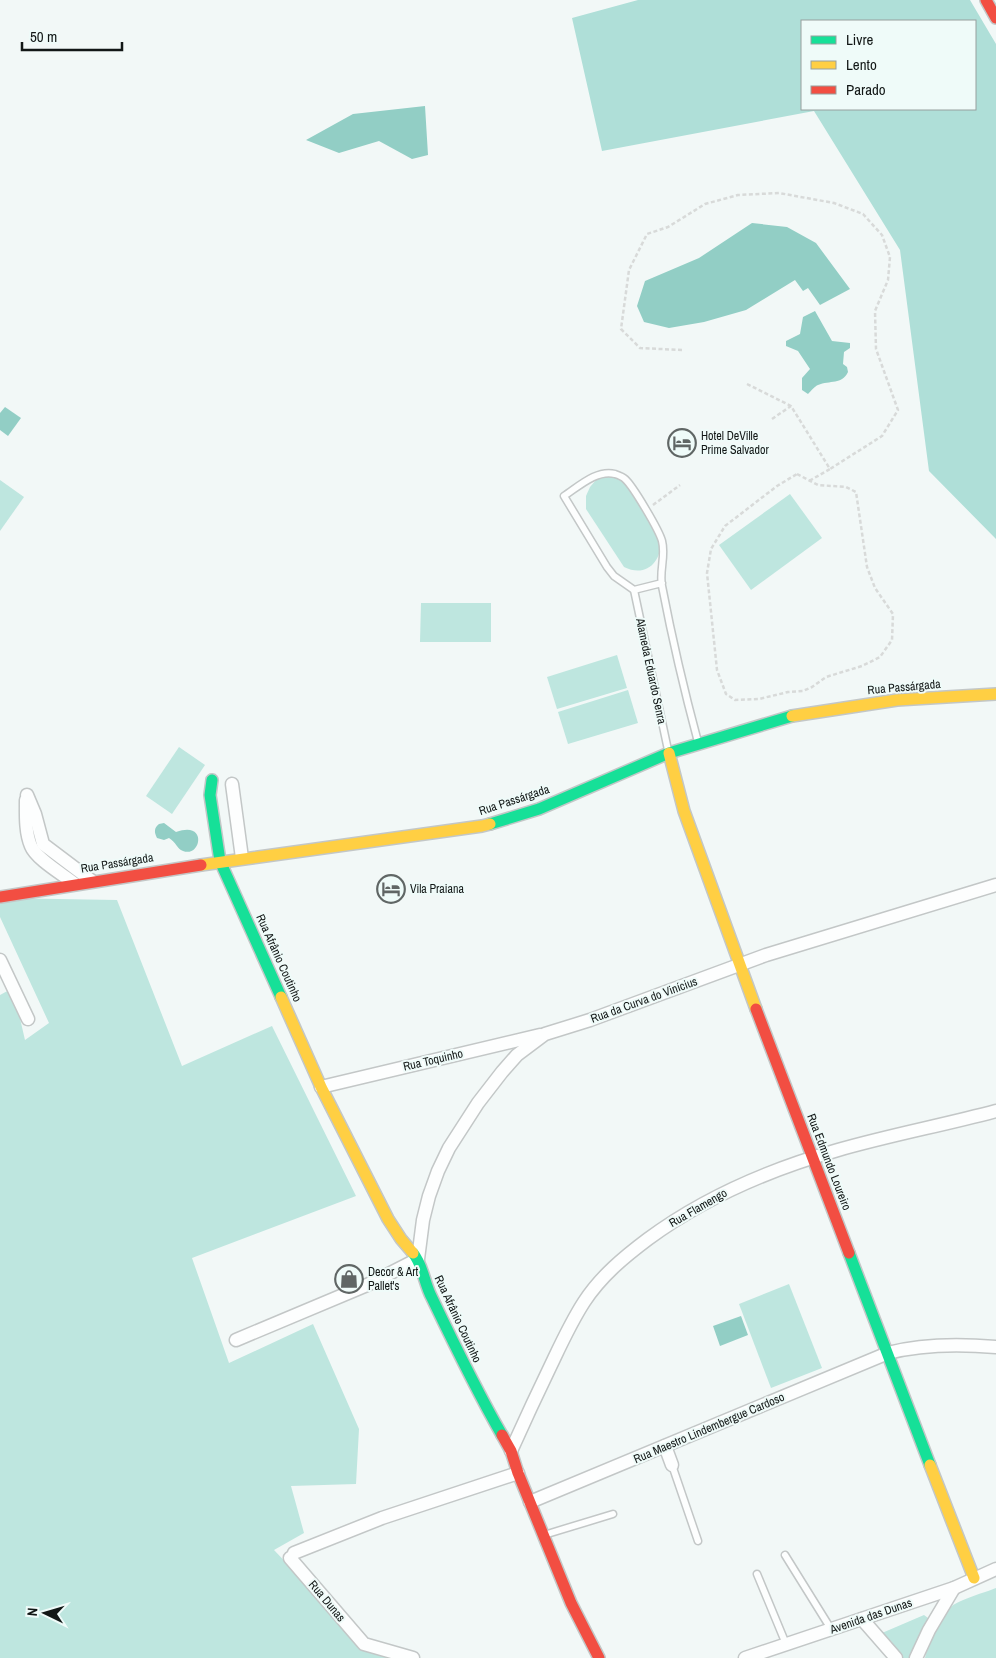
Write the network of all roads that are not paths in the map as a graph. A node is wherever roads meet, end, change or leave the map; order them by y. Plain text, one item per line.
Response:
1 (986, 0) edge
2 (996, 18) edge
3 (662, 583) junction
4 (634, 590) junction
5 (996, 694) edge
6 (698, 743) junction
7 (669, 753) junction
8 (212, 780) dead end
9 (232, 784) dead end
10 (242, 858) junction
11 (220, 861) junction
12 (92, 881) junction
13 (75, 884) junction
14 (996, 885) edge
15 (0, 897) edge
16 (0, 960) edge
17 (741, 964) junction
18 (28, 1019) dead end
19 (545, 1034) junction
20 (322, 1087) junction
21 (993, 1115) edge
22 (812, 1158) junction
23 (418, 1259) junction
24 (236, 1340) dead end
25 (996, 1347) edge
26 (888, 1354) junction
27 (665, 1446) junction
28 (511, 1451) junction
29 (672, 1465) joint
30 (518, 1473) junction
31 (530, 1502) junction
32 (613, 1514) dead end
33 (543, 1535) junction
34 (698, 1542) dead end
35 (785, 1555) dead end
36 (994, 1568) edge
37 (756, 1574) dead end
38 (974, 1578) junction
39 (954, 1588) junction
40 (862, 1619) junction
41 (831, 1629) junction
42 (786, 1644) junction
43 (413, 1658) edge
44 (599, 1658) edge
45 (745, 1658) edge
46 (896, 1658) edge
47 (916, 1658) edge

1 - 2 street
3 - 4 lane
3 - 4 lane
3 - 6 lane
4 - 7 lane, Alameda Eduardo Senra
5 - 6 street, Rua Passárgada
6 - 7 street, Rua Passárgada
7 - 10 street, Rua Passárgada
7 - 17 street, Rua Edmundo Loureiro
8 - 11 street, Rua Afrânio Coutinho
9 - 10 street
10 - 11 street, Rua Passárgada
11 - 12 street, Rua Passárgada
11 - 20 street, Rua Afrânio Coutinho
12 - 13 street, Rua Passárgada
12 - 13 street
13 - 15 street, Rua Passárgada
14 - 17 street, Rua da Curva do Vinícius
16 - 18 street
17 - 19 street, Rua da Curva do Vinícius
17 - 22 street, Rua Edmundo Loureiro
19 - 20 street, Rua Toquinho
19 - 23 street, Rua da Curva do Vinícius
20 - 23 street, Rua Afrânio Coutinho
21 - 22 street, Rua Flamengo
22 - 26 street, Rua Edmundo Loureiro
22 - 28 street, Rua Flamengo
23 - 24 street
23 - 28 street, Rua Afrânio Coutinho
25 - 26 street, Rua Maestro Lindembergue Cardoso
26 - 27 street, Rua Maestro Lindembergue Cardoso
26 - 38 street, Rua Edmundo Loureiro
27 - 29 street
27 - 31 street, Rua Maestro Lindembergue Cardoso
28 - 30 street, Rua Afrânio Coutinho
29 - 34 lane
30 - 31 street, Rua Afrânio Coutinho
30 - 43 street, Rua Dunas
31 - 33 street, Rua Afrânio Coutinho
32 - 33 lane
33 - 44 street, Rua Afrânio Coutinho
35 - 41 lane
36 - 38 street, Avenida das Dunas
37 - 42 lane
38 - 39 street, Avenida das Dunas
39 - 40 street, Avenida das Dunas
39 - 47 street
40 - 41 street, Avenida das Dunas
40 - 46 street
41 - 42 street, Avenida das Dunas
42 - 45 street, Avenida das Dunas

